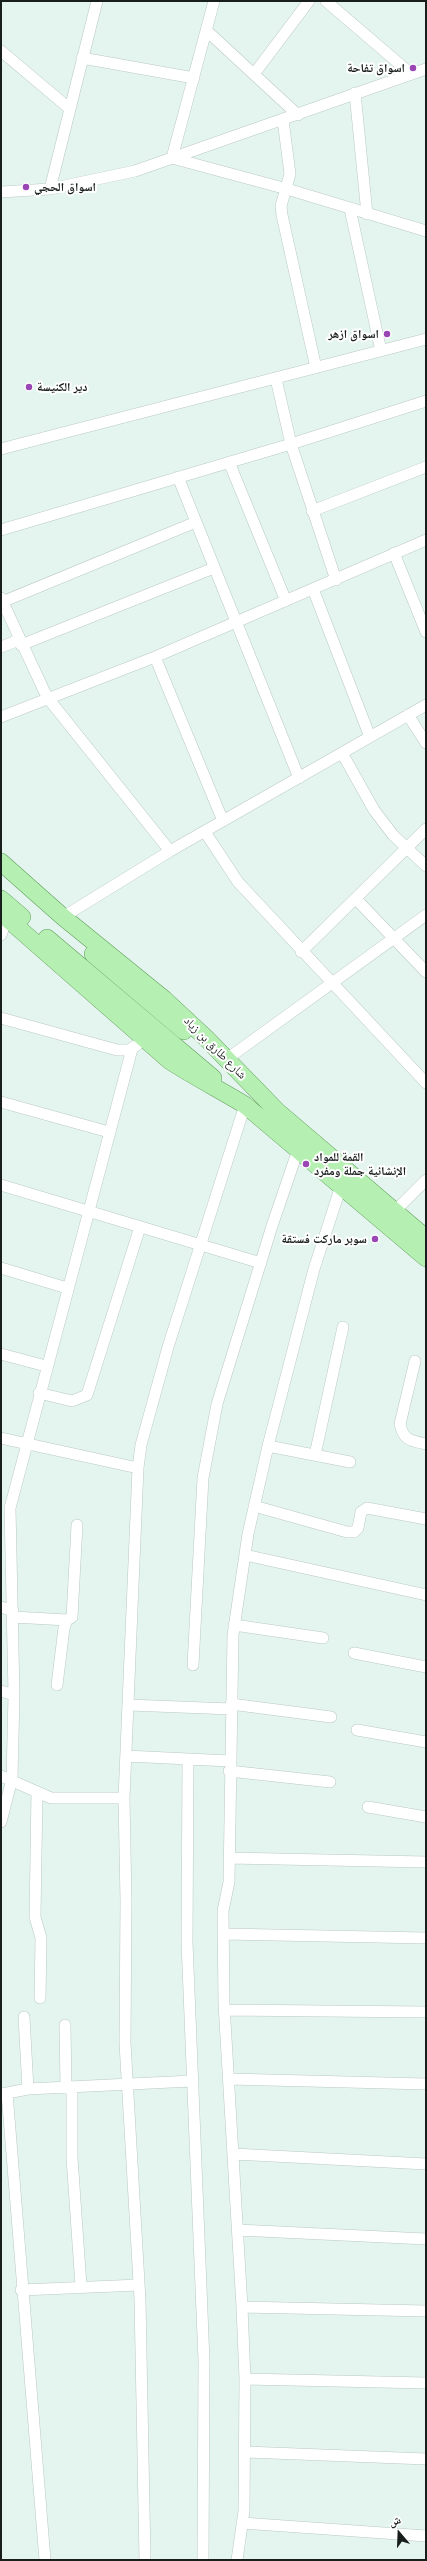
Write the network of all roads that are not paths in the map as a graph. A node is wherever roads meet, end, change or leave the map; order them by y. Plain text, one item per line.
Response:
1 (96, 1) edge
2 (214, 1) edge
3 (309, 1) edge
4 (326, 1) edge
5 (207, 31) junction
6 (1, 51) edge
7 (82, 58) junction
8 (426, 69) edge
9 (410, 73) junction
10 (254, 74) junction
11 (194, 78) junction
12 (355, 93) junction
13 (70, 109) junction
14 (298, 115) junction
15 (283, 120) junction
16 (172, 158) junction
17 (50, 189) junction
18 (287, 189) junction
19 (1, 192) edge
20 (350, 209) junction
21 (367, 214) junction
22 (426, 231) edge
23 (426, 339) edge
24 (381, 351) junction
25 (316, 368) junction
26 (276, 379) junction
27 (426, 401) edge
28 (290, 444) junction
29 (1, 449) edge
30 (229, 462) junction
31 (426, 467) edge
32 (178, 476) junction
33 (312, 511) junction
34 (196, 522) junction
35 (1, 530) edge
36 (426, 540) edge
37 (394, 553) junction
38 (214, 568) junction
39 (336, 580) junction
40 (313, 589) junction
41 (2, 600) edge
42 (286, 601) junction
43 (423, 618) edge
44 (236, 622) junction
45 (426, 632) edge
46 (20, 642) junction
47 (1, 647) edge
48 (155, 657) junction
49 (47, 697) junction
50 (426, 705) edge
51 (408, 715) junction
52 (1, 717) edge
53 (370, 737) junction
54 (426, 743) edge
55 (342, 753) junction
56 (299, 778) junction
57 (223, 821) junction
58 (426, 829) edge
59 (205, 832) junction
60 (408, 848) junction
61 (170, 851) junction
62 (1, 862) edge
63 (426, 866) edge
64 (1, 876) edge
65 (1, 899) edge
66 (356, 900) junction
67 (426, 915) edge
68 (4, 916) edge
69 (63, 917) junction
70 (1, 935) edge
71 (395, 939) junction
72 (301, 952) junction
73 (426, 972) edge
74 (331, 983) junction
75 (1, 1018) edge
76 (146, 1038) junction
77 (132, 1048) junction
78 (227, 1059) junction
79 (426, 1082) edge
80 (1, 1102) edge
81 (245, 1105) junction
82 (277, 1111) junction
83 (108, 1132) junction
84 (298, 1150) junction
85 (1, 1185) edge
86 (424, 1185) edge
87 (341, 1186) junction
88 (396, 1210) junction
89 (87, 1211) junction
90 (140, 1227) junction
91 (426, 1238) edge
92 (200, 1246) junction
93 (426, 1258) edge
94 (261, 1264) junction
95 (1, 1268) edge
96 (67, 1288) junction
97 (343, 1327) dead end
98 (1, 1354) edge
99 (415, 1361) dead end
100 (46, 1366) junction
101 (39, 1393) junction
102 (1, 1438) edge
103 (426, 1444) edge
104 (26, 1445) junction
105 (268, 1446) junction
106 (315, 1455) junction
107 (350, 1462) dead end
108 (138, 1468) junction
109 (254, 1506) junction
110 (426, 1519) edge
111 (5, 1525) edge
112 (77, 1525) dead end
113 (245, 1555) junction
114 (426, 1595) edge
115 (1, 1607) edge
116 (13, 1614) junction
117 (67, 1620) junction
118 (234, 1625) junction
119 (323, 1638) dead end
120 (354, 1653) dead end
121 (193, 1665) dead end
122 (426, 1667) edge
123 (57, 1685) dead end
124 (1, 1691) edge
125 (14, 1695) junction
126 (129, 1705) junction
127 (231, 1707) junction
128 (330, 1717) dead end
129 (357, 1730) dead end
130 (426, 1742) edge
131 (126, 1756) junction
132 (188, 1759) junction
133 (229, 1766) junction
134 (1, 1776) edge
135 (12, 1779) junction
136 (330, 1782) dead end
137 (37, 1792) junction
138 (124, 1798) junction
139 (368, 1807) dead end
140 (426, 1817) edge
141 (1, 1822) edge
142 (229, 1858) junction
143 (426, 1862) edge
144 (224, 1934) junction
145 (426, 1938) edge
146 (40, 1998) dead end
147 (225, 2010) junction
148 (426, 2012) edge
149 (24, 2017) dead end
150 (65, 2025) dead end
151 (229, 2079) junction
152 (192, 2082) junction
153 (426, 2084) edge
154 (127, 2085) junction
155 (69, 2088) junction
156 (28, 2089) junction
157 (4, 2094) edge
158 (234, 2154) junction
159 (426, 2164) edge
160 (238, 2230) junction
161 (426, 2239) edge
162 (139, 2285) junction
163 (81, 2286) junction
164 (21, 2290) junction
165 (242, 2308) junction
166 (426, 2311) edge
167 (244, 2378) junction
168 (426, 2383) edge
169 (246, 2452) junction
170 (426, 2459) edge
171 (242, 2523) junction
172 (426, 2536) edge
173 (45, 2560) edge
174 (145, 2560) edge
175 (203, 2560) edge
176 (237, 2560) edge

1 - 7 street
2 - 5 street
3 - 10 street
4 - 9 street
5 - 10 street
5 - 11 street
6 - 13 street
7 - 11 street
7 - 13 street
8 - 9 street
9 - 12 street
10 - 14 street
11 - 16 street
12 - 14 street
12 - 21 street
13 - 17 street
14 - 15 street
15 - 16 street
15 - 18 street
16 - 17 street
16 - 18 street
17 - 19 street
18 - 20 street
18 - 25 street
20 - 21 street
20 - 24 street
21 - 22 street
23 - 24 street
24 - 25 street
25 - 26 street
26 - 28 street
26 - 29 street
27 - 28 street
28 - 30 street
28 - 33 street
30 - 32 street
30 - 42 street
31 - 33 street
32 - 34 street
32 - 35 street
33 - 39 street
34 - 38 street
34 - 41 street
36 - 37 street
37 - 39 street
37 - 43 street
38 - 44 street
38 - 46 street
39 - 40 street
40 - 42 street
40 - 53 street
41 - 46 street
42 - 44 street
43 - 45 street
44 - 48 street
44 - 56 street
46 - 47 street
46 - 49 street
48 - 49 street
48 - 57 street
49 - 52 street
49 - 61 street
50 - 51 street
51 - 53 street
51 - 54 street
53 - 55 street
55 - 56 street
55 - 60 street
56 - 57 street
57 - 59 street
58 - 60 street
59 - 61 street
59 - 72 street
60 - 63 street
60 - 66 street
61 - 69 street
62 - 69 main road, شارع طارق بن زياد
64 - 82 main road
65 - 81 main road
66 - 71 street
66 - 72 street
67 - 71 street
68 - 70 street
68 - 76 main road, شارع طارق بن زياد
69 - 78 main road, شارع طارق بن زياد
71 - 73 street
71 - 74 street
72 - 74 street
74 - 78 street
74 - 79 street
75 - 77 street
76 - 77 street
76 - 81 main road, شارع طارق بن زياد
77 - 83 street
78 - 82 main road, شارع طارق بن زياد
80 - 83 street
81 - 84 main road, شارع طارق بن زياد
81 - 92 street
82 - 88 main road, شارع طارق بن زياد
83 - 89 street
84 - 87 main road, شارع طارق بن زياد
84 - 94 street
85 - 89 street
86 - 88 street
87 - 93 main road, شارع طارق بن زياد
87 - 105 street
88 - 91 main road, شارع طارق بن زياد
89 - 90 street
89 - 96 street
90 - 92 street
90 - 101 street
92 - 94 street
92 - 108 street
94 - 121 street
95 - 96 street
96 - 100 street
97 - 106 street
98 - 100 street
99 - 103 street
100 - 101 street
101 - 104 street
102 - 104 street
104 - 108 street
104 - 111 street
105 - 106 street
105 - 109 street
106 - 107 street
108 - 126 street
109 - 110 street
109 - 113 street
111 - 116 street
112 - 117 street
113 - 114 street
113 - 118 street
115 - 116 street
116 - 117 street
116 - 125 street
117 - 123 street
118 - 119 street
118 - 127 street
120 - 122 street
124 - 125 street
125 - 135 street
126 - 127 street
126 - 131 street
127 - 128 street
127 - 133 street
129 - 130 street
131 - 132 street
131 - 138 street
132 - 133 street
132 - 152 street
133 - 136 street
133 - 142 street
134 - 135 street
135 - 137 street
135 - 141 street
137 - 138 street
137 - 146 street
138 - 154 street
139 - 140 street
142 - 143 street
142 - 144 street
144 - 145 street
144 - 147 street
147 - 148 street
147 - 151 street
149 - 156 street
150 - 155 street
151 - 153 street
151 - 158 street
152 - 154 street
152 - 175 street
154 - 155 street
154 - 162 street
155 - 156 street
155 - 163 street
156 - 157 street
157 - 164 street
158 - 159 street
158 - 160 street
160 - 161 street
160 - 165 street
162 - 163 street
162 - 174 street
163 - 164 street
164 - 173 street
165 - 166 street
165 - 167 street
167 - 168 street
167 - 169 street
169 - 170 street
169 - 171 street
171 - 172 street
171 - 176 street

